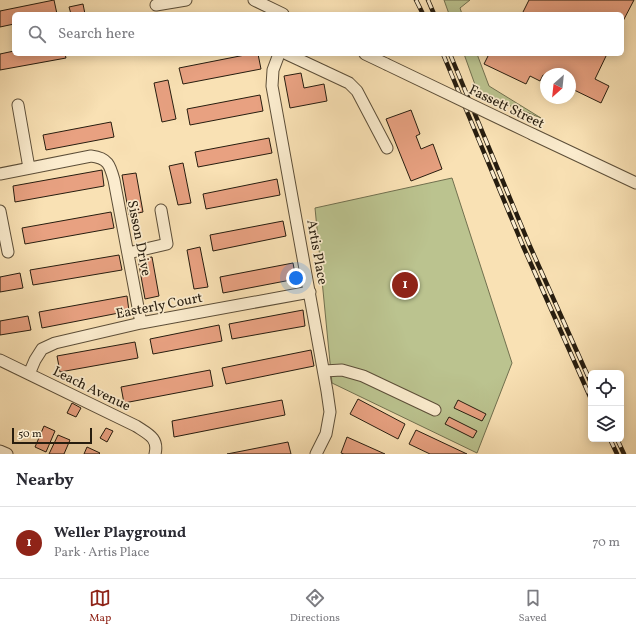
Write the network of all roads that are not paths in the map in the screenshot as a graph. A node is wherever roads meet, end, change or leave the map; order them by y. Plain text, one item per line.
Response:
1 (186, 0) edge
2 (156, 5) dead end
3 (258, 6) edge
4 (277, 12) edge
5 (278, 56) edge
6 (291, 56) edge
7 (369, 56) edge
8 (18, 105) dead end
9 (387, 148) dead end
10 (29, 168) junction
11 (0, 174) edge
12 (636, 183) edge
13 (161, 210) dead end
14 (0, 211) edge
15 (8, 252) dead end
16 (128, 253) junction
17 (310, 292) junction
18 (141, 323) junction
19 (0, 360) edge
20 (324, 371) junction
21 (29, 374) junction
22 (435, 410) dead end
23 (0, 450) edge
24 (7, 454) edge
25 (155, 454) edge
26 (316, 454) edge

1 - 2 street
3 - 4 street
5 - 17 street, Artis Place
6 - 9 street
7 - 12 street, Fassett Street, bridge
8 - 10 street
10 - 11 street
10 - 16 street, Sisson Drive
13 - 16 street
14 - 15 street
16 - 18 street, Sisson Drive
17 - 18 street, Easterly Court
17 - 20 street, Artis Place
18 - 21 street, Easterly Court
19 - 21 street, Leach Avenue
20 - 22 street
20 - 26 street, Artis Place
21 - 25 street, Leach Avenue
23 - 24 street

